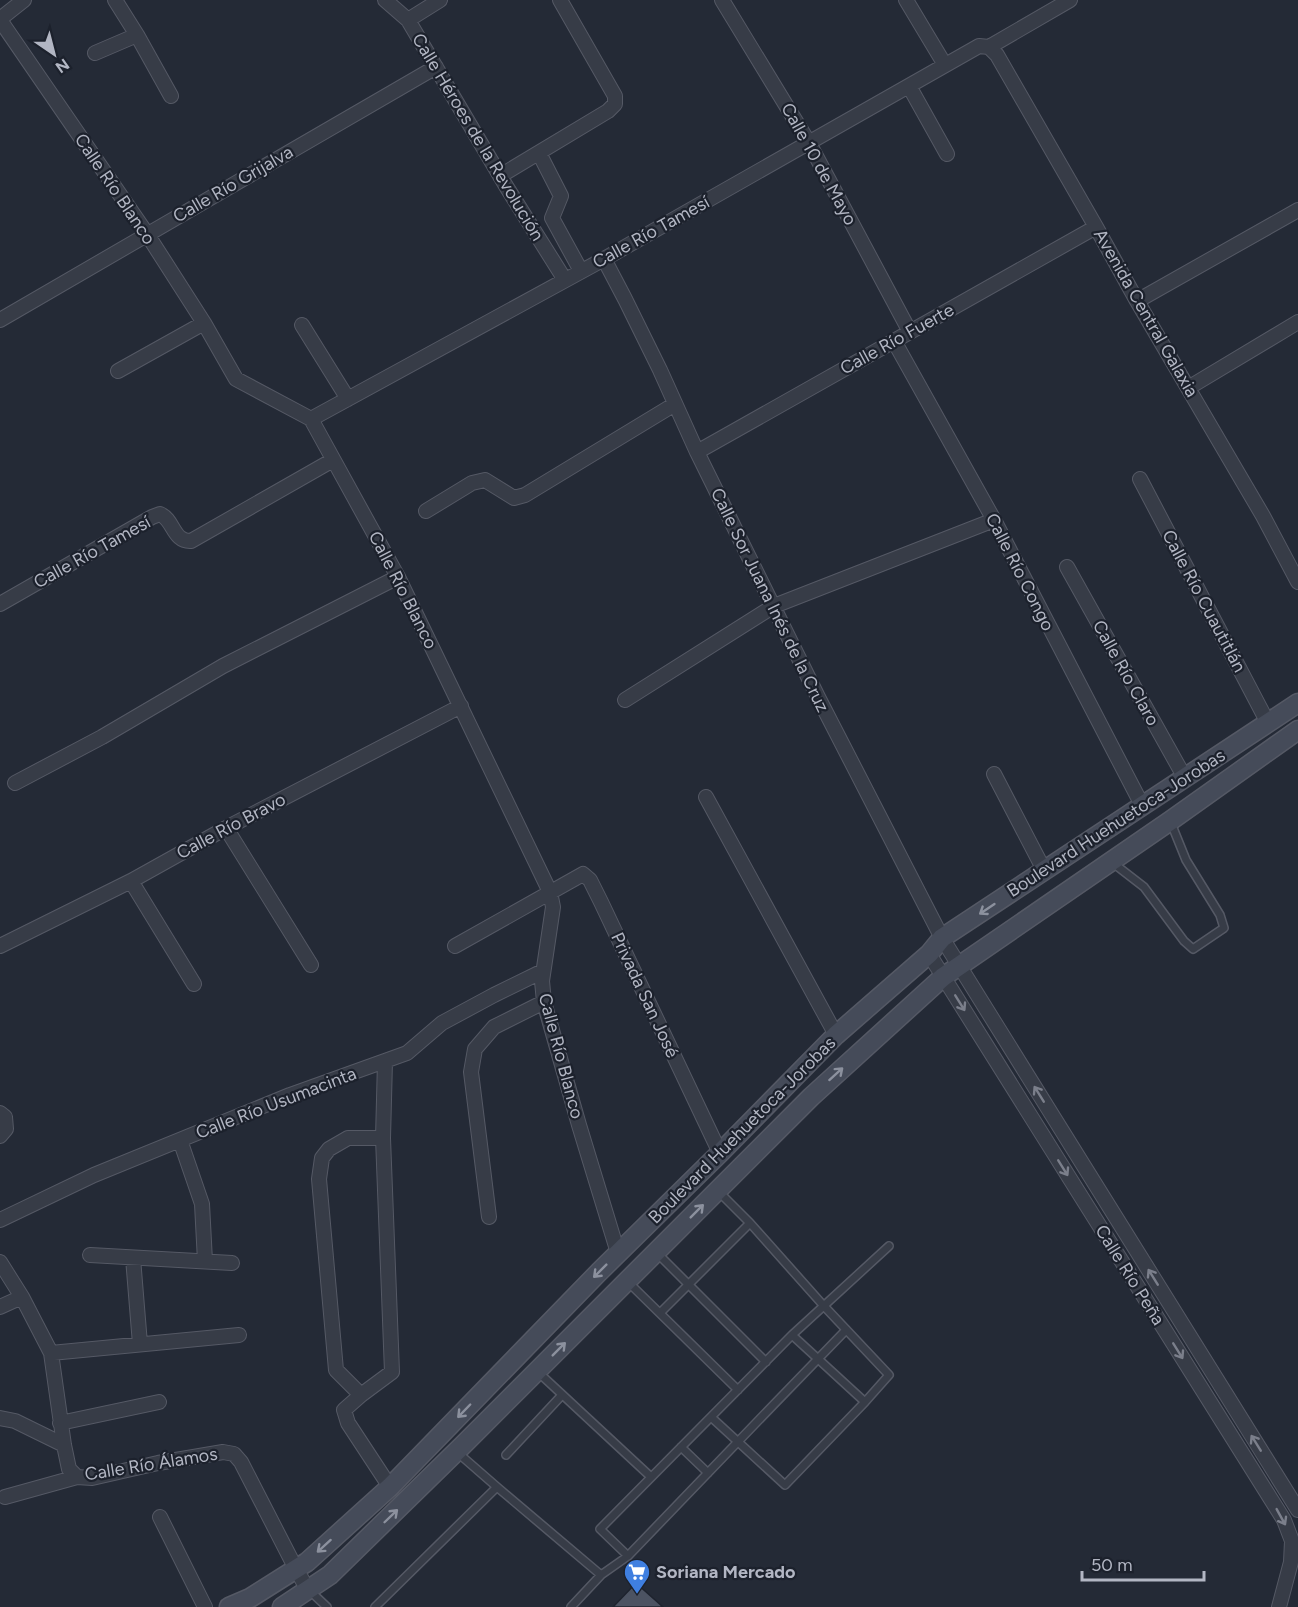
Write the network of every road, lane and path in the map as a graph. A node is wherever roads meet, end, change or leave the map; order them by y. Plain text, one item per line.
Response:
1 (24, 0) edge
2 (115, 0) edge
3 (384, 0) edge
4 (440, 0) edge
5 (560, 0) edge
6 (722, 0) edge
7 (906, 0) edge
8 (1070, 0) edge
9 (0, 19) edge
10 (408, 20) junction
11 (137, 34) junction
12 (989, 47) junction
13 (95, 53) dead end
14 (945, 65) junction
15 (436, 67) junction
16 (909, 86) junction
17 (171, 96) dead end
18 (809, 143) junction
19 (539, 153) junction
20 (947, 154) dead end
21 (500, 176) junction
22 (1298, 210) edge
23 (1096, 227) junction
24 (147, 234) junction
25 (604, 259) junction
26 (581, 271) junction
27 (565, 280) junction
28 (1137, 301) junction
29 (0, 320) edge
30 (1298, 322) edge
31 (204, 323) junction
32 (302, 325) dead end
33 (910, 332) junction
34 (894, 341) junction
35 (118, 370) dead end
36 (1188, 388) junction
37 (348, 399) junction
38 (675, 404) junction
39 (311, 419) junction
40 (697, 452) junction
41 (333, 460) junction
42 (1140, 479) dead end
43 (426, 511) dead end
44 (994, 520) junction
45 (1067, 567) dead end
46 (398, 577) junction
47 (1298, 582) edge
48 (0, 604) edge
49 (774, 606) junction
50 (625, 700) dead end
51 (1298, 703) edge
52 (461, 706) junction
53 (1268, 723) junction
54 (1298, 730) edge
55 (994, 774) dead end
56 (1185, 778) junction
57 (15, 783) dead end
58 (706, 797) dead end
59 (1142, 805) junction
60 (1170, 821) junction
61 (226, 828) junction
62 (1111, 862) junction
63 (1044, 870) junction
64 (131, 881) junction
65 (550, 892) junction
66 (942, 938) junction
67 (0, 946) edge
68 (455, 946) dead end
69 (929, 954) junction
70 (311, 965) dead end
71 (959, 966) junction
72 (543, 971) junction
73 (943, 978) junction
74 (194, 984) dead end
75 (544, 1002) junction
76 (836, 1035) junction
77 (385, 1061) junction
78 (0, 1113) edge
79 (0, 1136) edge
80 (383, 1138) junction
81 (180, 1140) junction
82 (720, 1153) junction
83 (717, 1190) junction
84 (489, 1217) dead end
85 (0, 1220) edge
86 (750, 1223) junction
87 (889, 1245) dead end
88 (656, 1252) junction
89 (618, 1253) junction
90 (90, 1255) dead end
91 (133, 1258) junction
92 (205, 1261) junction
93 (0, 1262) edge
94 (232, 1263) dead end
95 (627, 1281) junction
96 (688, 1284) junction
97 (22, 1297) junction
98 (823, 1305) junction
99 (0, 1307) edge
100 (660, 1313) junction
101 (846, 1330) junction
102 (239, 1335) dead end
103 (792, 1335) junction
104 (140, 1344) junction
105 (51, 1353) junction
106 (818, 1359) junction
107 (766, 1362) junction
108 (537, 1371) junction
109 (738, 1390) junction
110 (361, 1395) junction
111 (562, 1395) junction
112 (159, 1402) dead end
113 (864, 1402) junction
114 (711, 1417) junction
115 (0, 1418) edge
116 (60, 1423) junction
117 (738, 1442) junction
118 (64, 1445) junction
119 (681, 1447) junction
120 (456, 1451) junction
121 (506, 1455) dead end
122 (708, 1473) junction
123 (77, 1477) junction
124 (651, 1478) junction
125 (390, 1487) junction
126 (497, 1487) junction
127 (5, 1497) dead end
128 (1298, 1510) edge
129 (160, 1517) dead end
130 (628, 1556) junction
131 (296, 1569) junction
132 (601, 1575) junction
133 (308, 1590) junction
134 (255, 1602) edge
135 (205, 1607) edge
136 (229, 1607) edge
137 (282, 1607) edge
138 (327, 1607) edge
139 (375, 1607) edge
140 (571, 1607) edge
141 (1279, 1607) edge

1 - 9 street
2 - 11 street
3 - 10 street, Calle Héroes de la Revolución
4 - 10 street
5 - 19 street
6 - 18 street, Calle 10 de Mayo
7 - 14 street
8 - 12 street, Calle Río Tamesí
9 - 24 street, Calle Río Blanco
10 - 15 street, Calle Héroes de la Revolución
11 - 13 street
11 - 17 street
12 - 14 street, Calle Río Tamesí
12 - 23 street, Avenida Central Galaxia
14 - 16 street, Calle Río Tamesí
15 - 21 street, Calle Héroes de la Revolución
15 - 24 street, Calle Río Grijalva
16 - 18 street, Calle Río Tamesí
16 - 20 street
18 - 25 street, Calle Río Tamesí
18 - 33 street, Calle 10 de Mayo
19 - 21 street
19 - 26 street
21 - 27 street, Calle Héroes de la Revolución
22 - 28 street
23 - 28 street, Avenida Central Galaxia
23 - 33 street, Calle Río Fuerte
24 - 29 street, Calle Río Grijalva
24 - 31 street, Calle Río Blanco
25 - 26 street, Calle Río Tamesí
25 - 38 street, Calle Sor Juana Inés de la Cruz
26 - 27 street, Calle Río Tamesí
27 - 37 street, Calle Río Tamesí
28 - 36 street, Avenida Central Galaxia
30 - 36 street
31 - 35 street
31 - 39 street, Calle Río Blanco
32 - 37 street
33 - 34 street, Calle Río Fuerte
34 - 40 street, Calle Río Fuerte
34 - 44 street, Calle Río Congo
36 - 47 street, Avenida Central Galaxia
37 - 39 street, Calle Río Tamesí
38 - 40 street, Calle Sor Juana Inés de la Cruz
38 - 43 street
39 - 41 street, Calle Río Blanco
40 - 49 street, Calle Sor Juana Inés de la Cruz
41 - 46 street, Calle Río Blanco
41 - 48 street, Calle Río Tamesí
42 - 53 street, Calle Río Cuautitlán
44 - 49 street
44 - 59 street, Calle Río Congo
45 - 56 street, Calle Río Claro
46 - 52 street, Calle Río Blanco
46 - 57 street
49 - 50 street
49 - 66 street, Calle Sor Juana Inés de la Cruz
51 - 53 main road, Boulevard Huehuetoca-Jorobas
52 - 61 street, Calle Río Bravo
52 - 65 street, Calle Río Blanco
53 - 56 main road, Boulevard Huehuetoca-Jorobas
54 - 60 main road, Boulevard Huehuetoca-Jorobas
55 - 63 street
56 - 59 main road, Boulevard Huehuetoca-Jorobas
58 - 76 street
59 - 63 main road, Boulevard Huehuetoca-Jorobas
60 - 62 main road, Boulevard Huehuetoca-Jorobas
60 - 62 lane
61 - 64 street, Calle Río Bravo
61 - 70 street
62 - 71 main road, Boulevard Huehuetoca-Jorobas
63 -> 66 main road, Boulevard Huehuetoca-Jorobas
64 - 67 street, Calle Río Bravo
64 - 74 street
65 - 68 street
65 - 72 street, Calle Río Blanco
65 - 82 street, Privada San José
66 - 69 main road, Boulevard Huehuetoca-Jorobas
66 - 71 street, Calle Río Peña
69 - 73 street, Calle Río Peña
69 - 76 main road, Boulevard Huehuetoca-Jorobas
71 - 73 main road, Boulevard Huehuetoca-Jorobas
128 -> 71 street, Calle Río Peña
72 - 75 street, Calle Río Blanco
72 - 77 street, Calle Río Usumacinta
83 -> 73 main road, Boulevard Huehuetoca-Jorobas
73 -> 141 street, Calle Río Peña
75 - 84 street
75 - 89 street, Calle Río Blanco
76 - 82 main road, Boulevard Huehuetoca-Jorobas
77 - 80 street
77 - 81 street, Calle Río Usumacinta
78 - 79 street
80 - 110 street
80 - 110 street
81 - 85 street, Calle Río Usumacinta
81 - 92 street
82 - 89 main road, Boulevard Huehuetoca-Jorobas
83 - 86 lane
88 -> 83 main road, Boulevard Huehuetoca-Jorobas
86 - 96 lane
86 - 98 lane
87 - 98 lane
88 - 95 main road, Boulevard Huehuetoca-Jorobas
88 - 96 lane
89 -> 125 main road, Boulevard Huehuetoca-Jorobas
90 - 91 street
91 - 92 street
91 - 104 street
92 - 94 street
93 - 97 street
95 - 100 lane
108 -> 95 main road, Boulevard Huehuetoca-Jorobas
96 - 100 lane
96 - 107 lane
97 - 99 street
97 - 105 street
98 - 101 lane
98 - 103 lane
100 - 109 lane
101 - 106 lane
101 - 113 lane
102 - 104 street
103 - 106 lane
103 - 107 lane
104 - 105 street
105 - 116 street, Calle Río Álamos
106 - 113 lane
106 - 117 lane
107 - 109 lane
108 - 111 lane
108 - 120 main road, Boulevard Huehuetoca-Jorobas
109 - 114 lane
110 - 125 street
111 - 121 lane
111 - 124 lane
112 - 116 street
113 - 117 lane
114 - 117 lane
114 - 119 lane
115 - 118 street
116 - 118 street, Calle Río Álamos
117 - 122 lane
118 - 123 street, Calle Río Álamos
119 - 122 lane
119 - 124 lane
120 - 126 lane
133 -> 120 main road, Boulevard Huehuetoca-Jorobas
122 - 130 lane
123 - 127 street
123 - 131 street, Calle Río Álamos
124 - 130 lane
125 -> 131 main road, Boulevard Huehuetoca-Jorobas
126 - 132 lane
126 - 139 lane
129 - 135 street
130 - 132 lane
131 - 133 street, Calle Río Álamos
131 - 134 main road, Boulevard Huehuetoca-Jorobas
132 - 140 lane
133 - 137 main road, Boulevard Huehuetoca-Jorobas
133 - 138 lane
134 - 136 main road, Boulevard Huehuetoca-Jorobas

